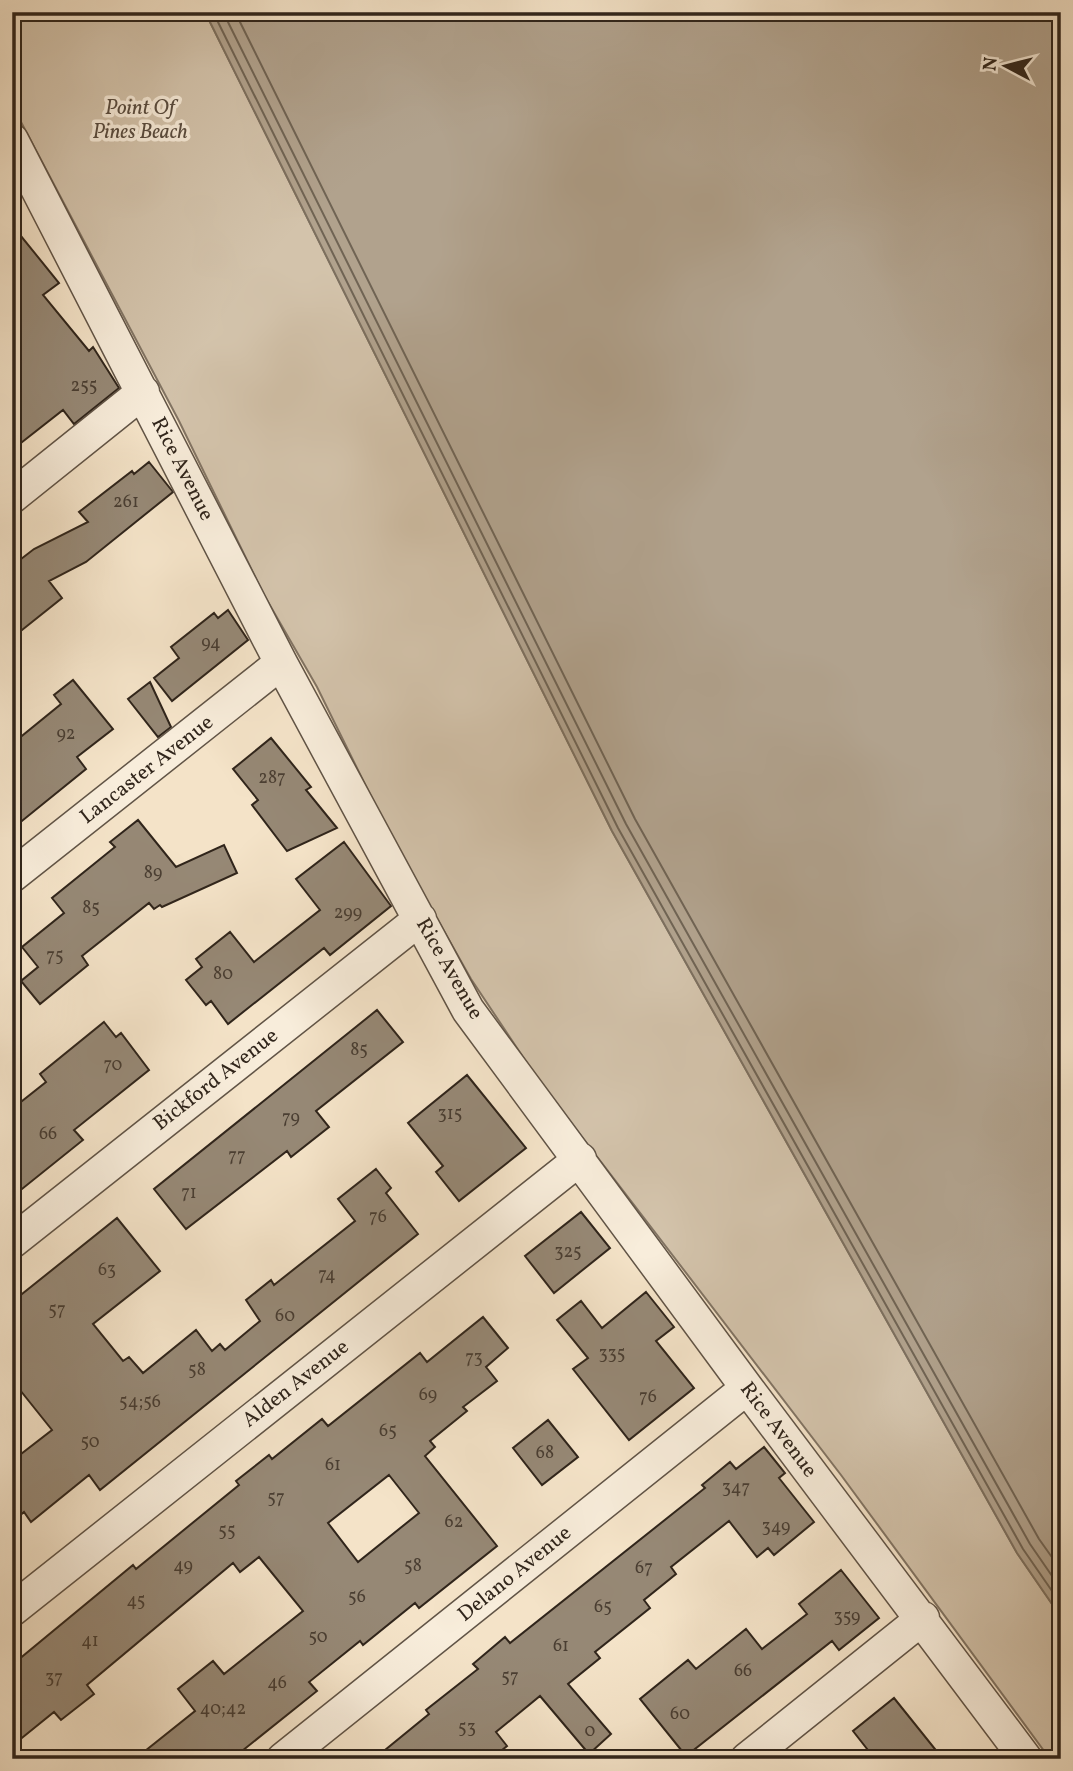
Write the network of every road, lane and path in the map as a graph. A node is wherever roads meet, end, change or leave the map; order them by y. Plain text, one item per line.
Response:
1 (12, 140) edge
2 (143, 392) junction
3 (12, 497) edge
4 (281, 663) junction
5 (12, 876) edge
6 (420, 919) junction
7 (580, 1159) junction
8 (12, 1242) edge
9 (747, 1388) junction
10 (12, 1610) edge
11 (923, 1618) junction
12 (283, 1759) edge
13 (747, 1759) edge
14 (1026, 1759) edge

1 - 2 street, Rice Avenue
2 - 3 street
2 - 4 street, Rice Avenue
4 - 5 street, Lancaster Avenue
4 - 6 street, Rice Avenue
6 - 7 street, Rice Avenue
6 - 8 street, Bickford Avenue
7 - 9 street, Rice Avenue
7 - 10 street, Alden Avenue
9 - 11 street, Rice Avenue
9 - 12 street, Delano Avenue
11 - 13 street
11 - 14 street, Rice Avenue

